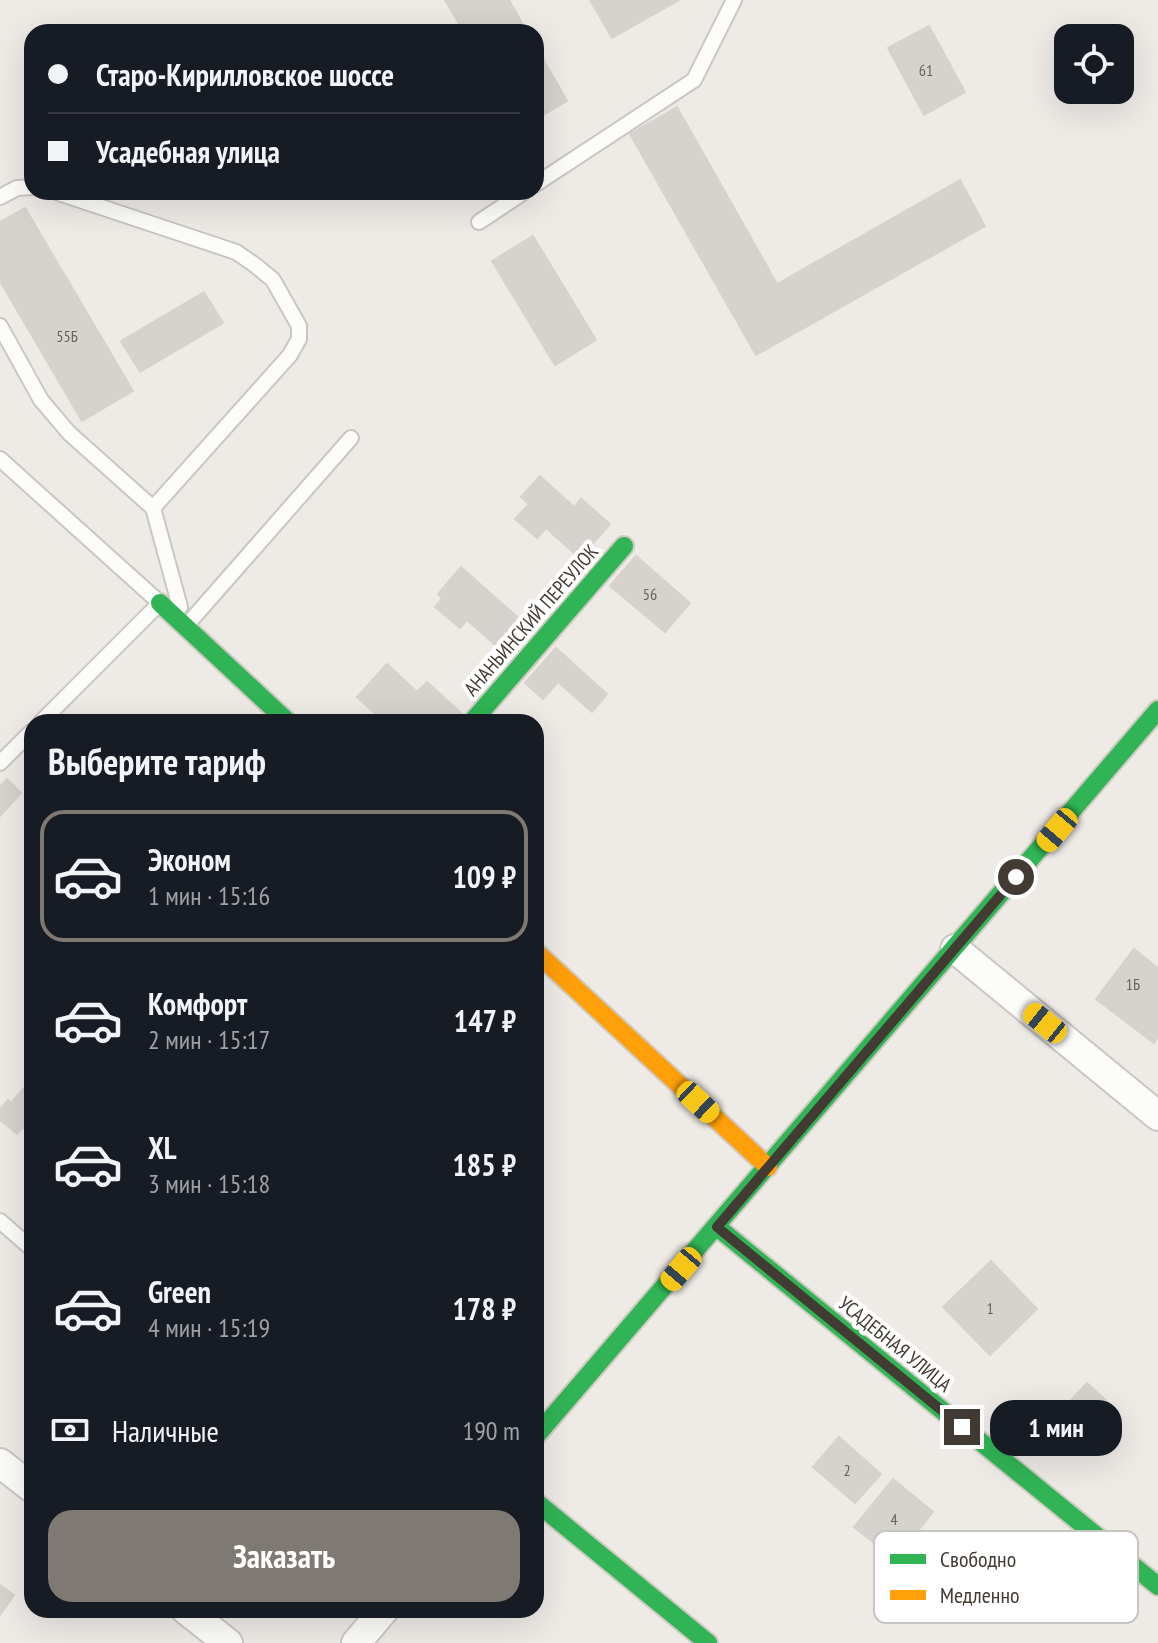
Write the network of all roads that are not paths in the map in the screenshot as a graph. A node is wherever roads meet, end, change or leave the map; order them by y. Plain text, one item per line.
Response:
1 (734, 0) edge
2 (544, 179) edge
3 (24, 188) edge
4 (0, 197) edge
5 (80, 200) edge
6 (512, 200) edge
7 (479, 222) dead end
8 (0, 326) edge
9 (351, 438) dead end
10 (0, 459) edge
11 (153, 508) junction
12 (624, 546) dead end
13 (160, 603) junction
14 (185, 626) junction
15 (1158, 710) edge
16 (49, 714) edge
17 (279, 714) edge
18 (479, 714) edge
19 (24, 739) edge
20 (0, 763) edge
21 (955, 949) junction
22 (544, 959) edge
23 (1158, 1116) edge
24 (768, 1167) junction
25 (0, 1221) edge
26 (717, 1227) junction
27 (24, 1242) edge
28 (544, 1427) edge
29 (0, 1463) edge
30 (24, 1482) edge
31 (544, 1509) edge
32 (1090, 1531) edge
33 (1138, 1570) edge
34 (1158, 1586) edge
35 (196, 1618) edge
36 (377, 1618) edge
37 (228, 1643) edge
38 (356, 1643) edge
39 (708, 1643) edge

1 - 2 lane
3 - 4 lane
5 - 11 lane
6 - 7 lane
8 - 11 lane
9 - 14 lane
10 - 13 lane
11 - 14 lane
12 - 18 street, АНАНЬИНСКИЙ ПЕРЕУЛОК
13 - 14 street
13 - 16 lane
14 - 17 street
15 - 21 street
19 - 20 lane
21 - 23 street
21 - 24 street
22 - 24 street
24 - 26 street
25 - 27 lane
26 - 28 street
26 - 32 street, УСАДЕБНАЯ УЛИЦА
29 - 30 street
31 - 39 street
33 - 34 street, УСАДЕБНАЯ УЛИЦА
35 - 37 street
36 - 38 street

